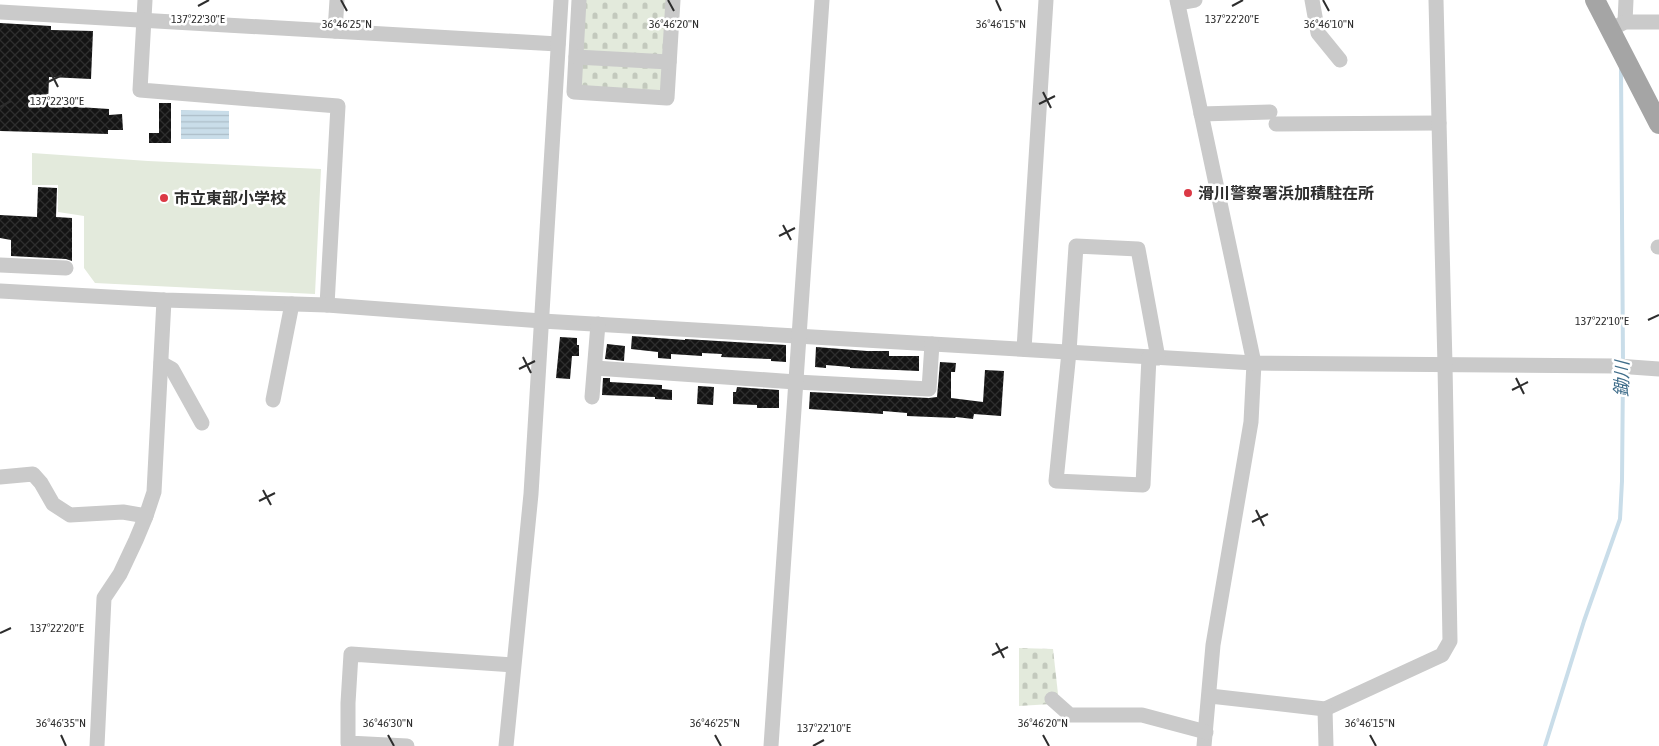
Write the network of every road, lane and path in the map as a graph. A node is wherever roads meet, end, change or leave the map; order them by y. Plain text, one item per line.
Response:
1 (145, 0) edge
2 (337, 0) edge
3 (561, 0) edge
4 (579, 0) edge
5 (673, 0) edge
6 (822, 0) edge
7 (1046, 0) edge
8 (1195, 0) edge
9 (1312, 0) edge
10 (1436, 0) edge
11 (1595, 0) edge
12 (1626, 0) edge
13 (1178, 1) edge
14 (0, 12) edge
15 (144, 20) junction
16 (1659, 24) edge
17 (1618, 26) junction
18 (335, 31) junction
19 (558, 44) junction
20 (576, 57) junction
21 (1340, 60) dead end
22 (669, 62) junction
23 (1201, 114) junction
24 (1439, 123) junction
25 (1659, 124) edge
26 (0, 265) edge
27 (66, 268) dead end
28 (0, 291) edge
29 (164, 300) junction
30 (292, 304) junction
31 (327, 305) junction
32 (542, 321) junction
33 (598, 324) junction
34 (799, 337) junction
35 (932, 344) junction
36 (1024, 350) junction
37 (1069, 352) junction
38 (1154, 357) junction
39 (161, 363) junction
40 (1254, 363) junction
41 (1446, 365) junction
42 (595, 368) junction
43 (1659, 369) edge
44 (796, 382) junction
45 (592, 397) dead end
46 (273, 400) dead end
47 (202, 423) dead end
48 (0, 477) edge
49 (146, 516) junction
50 (514, 664) junction
51 (1210, 696) junction
52 (1052, 699) dead end
53 (1325, 709) junction
54 (1205, 739) edge
55 (97, 746) edge
56 (407, 746) edge
57 (506, 746) edge
58 (771, 746) edge
59 (1326, 746) edge

1 - 15 street
2 - 18 street
3 - 19 street
4 - 20 street
5 - 22 street
6 - 34 street
7 - 36 street
8 - 13 street
9 - 21 street
10 - 24 street
11 - 17 main road
12 - 17 street
13 - 23 street
14 - 15 street
15 - 18 street
15 - 31 street
16 - 17 street
17 - 25 main road
18 - 19 street
19 - 32 street
20 - 22 street
20 - 22 street
23 - 24 street
23 - 40 street
24 - 41 street
26 - 27 street
28 - 29 street
29 - 30 street
29 - 39 street
30 - 31 street
30 - 46 street
31 - 32 street
32 - 33 street
32 - 50 street
33 - 34 street
33 - 42 street
34 - 35 street
34 - 44 street
35 - 36 street
35 - 44 street
36 - 37 street
37 - 38 street
37 - 38 street
37 - 38 street
38 - 40 street
39 - 47 street
39 - 49 street
40 - 41 street
40 - 51 street
41 - 43 street
41 - 53 street
42 - 44 street
42 - 45 street
44 - 58 street
48 - 49 street
49 - 55 street
50 - 56 street
50 - 57 street
51 - 53 street
51 - 54 street
52 - 54 street
53 - 59 street

